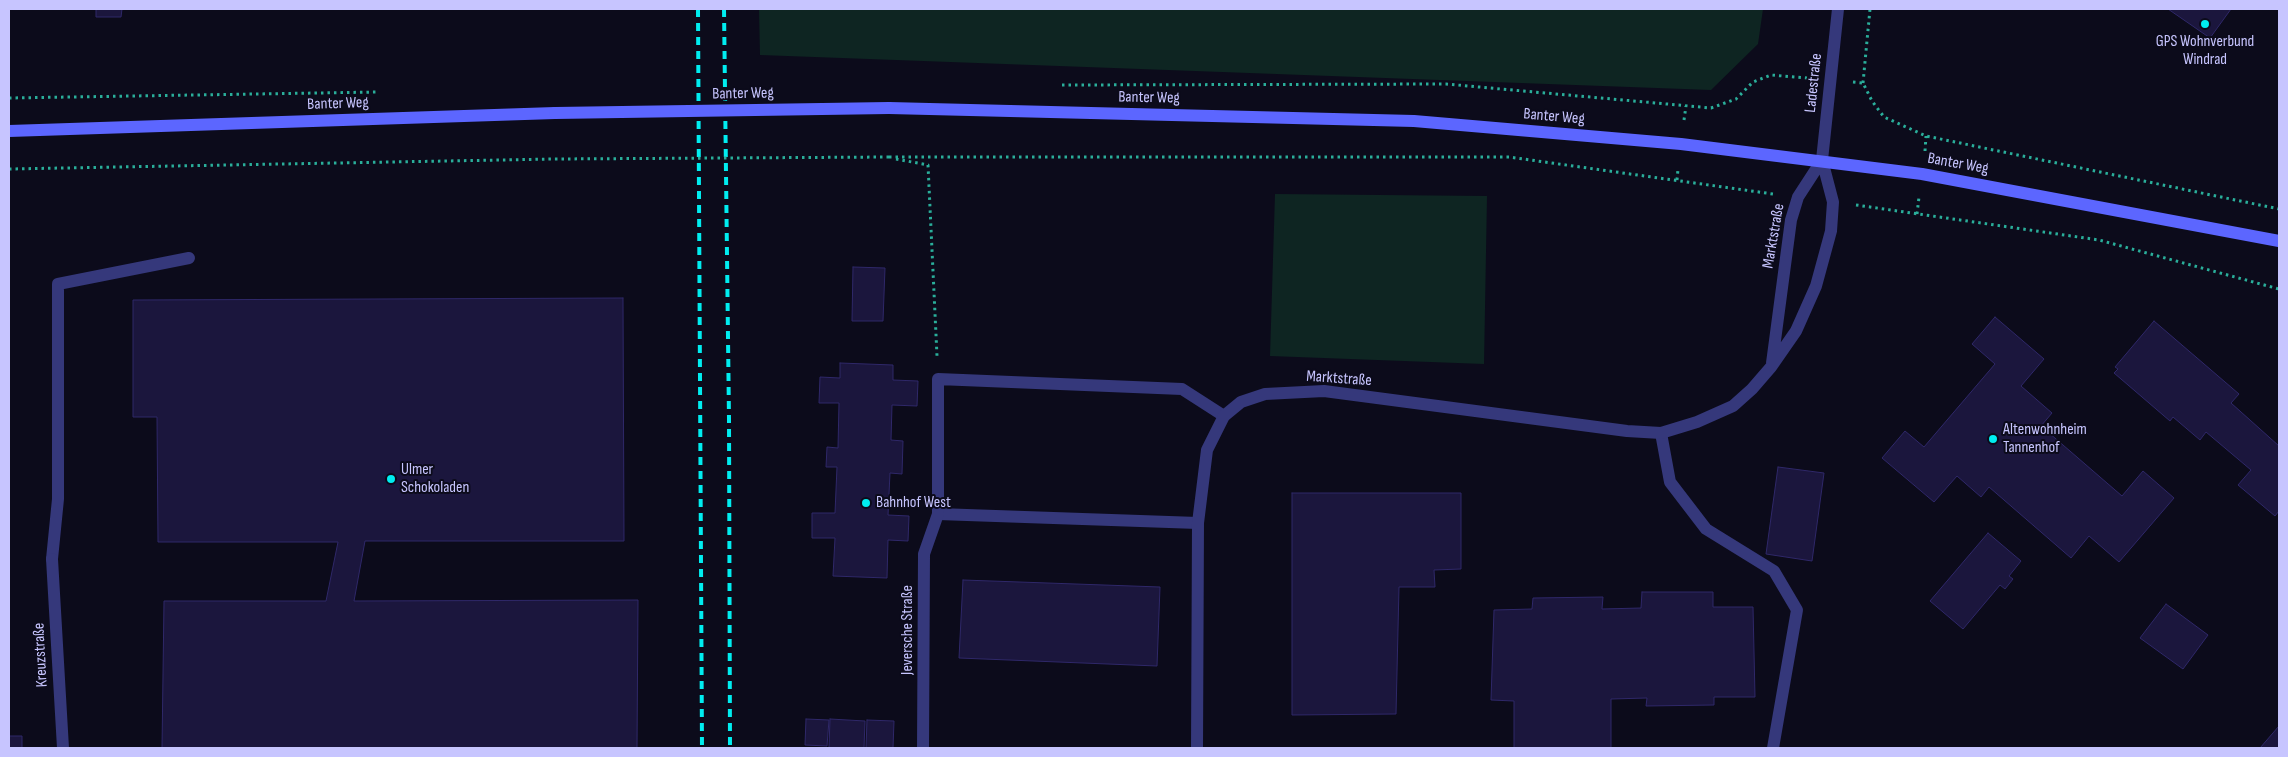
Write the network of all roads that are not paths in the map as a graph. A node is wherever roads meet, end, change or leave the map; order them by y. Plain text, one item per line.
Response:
1 (1838, 9) edge
2 (9, 131) edge
3 (1822, 160) junction
4 (2279, 241) edge
5 (189, 258) dead end
6 (1771, 367) junction
7 (1224, 416) junction
8 (1661, 433) junction
9 (938, 514) junction
10 (1198, 523) junction
11 (63, 748) edge
12 (923, 748) edge
13 (1197, 748) edge
14 (1773, 748) edge

1 - 3 street, Ladestraße
2 - 3 street, Banter Weg, bridge
3 - 4 street, Banter Weg
3 - 6 street, Marktstraße
3 - 6 street, Marktstraße
5 - 11 street, Kreuzstraße
6 - 8 street, Marktstraße
7 - 8 street, Marktstraße
7 - 9 street, Jeversche Straße
7 - 10 street, Marktstraße
8 - 14 street
9 - 10 street
9 - 12 street, Jeversche Straße
10 - 13 street, Marktstraße

